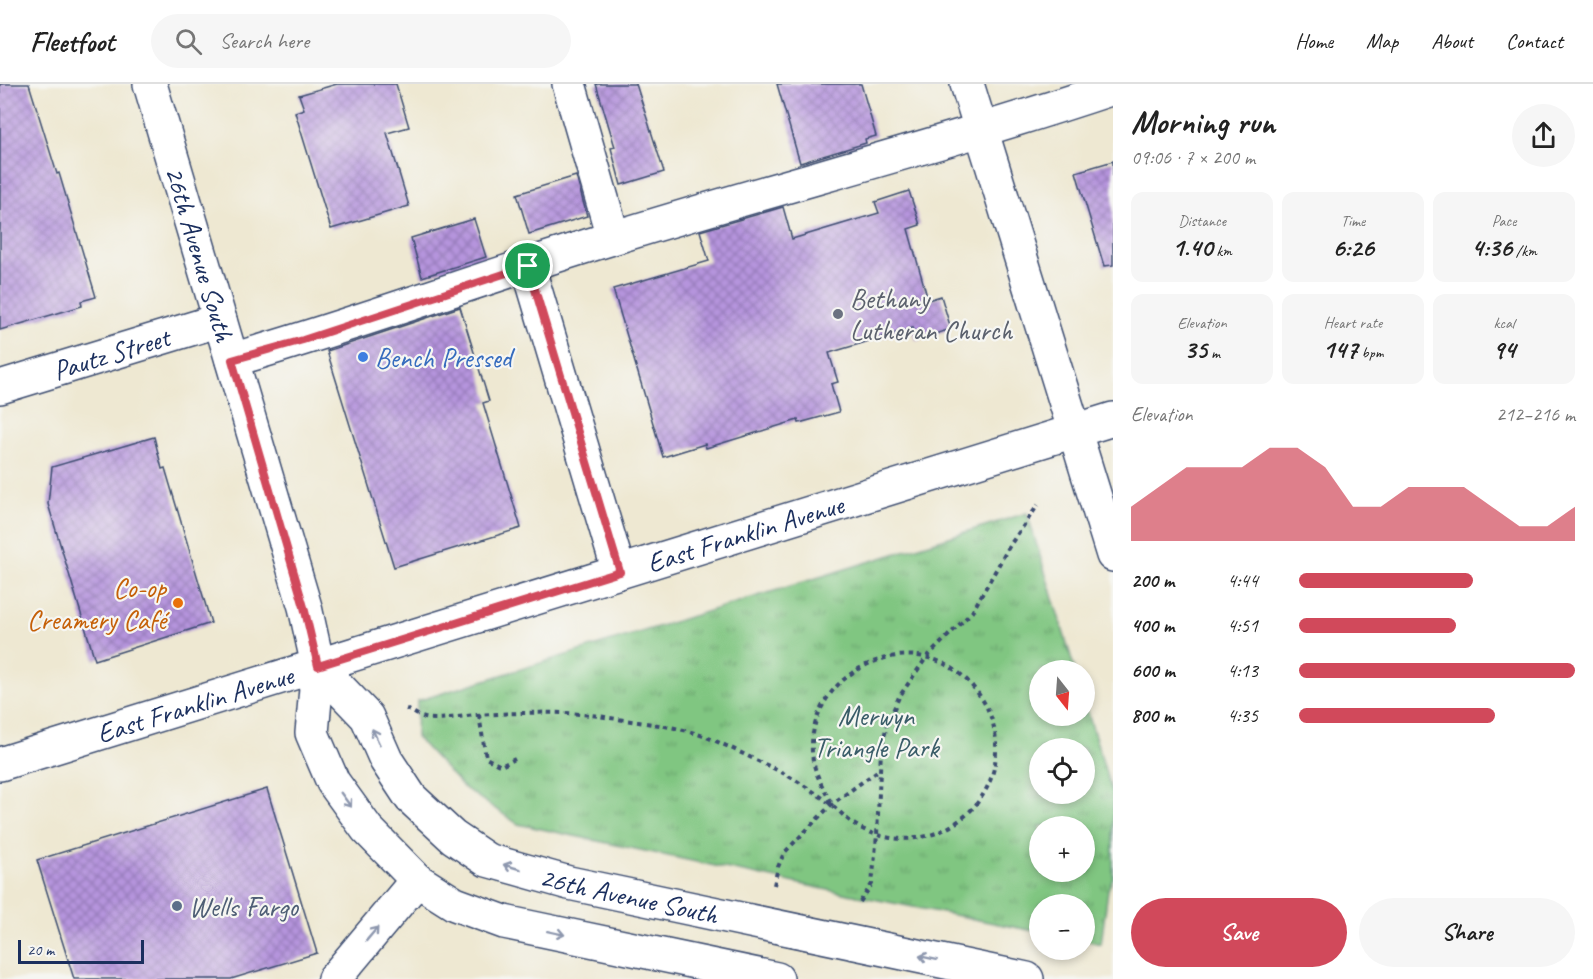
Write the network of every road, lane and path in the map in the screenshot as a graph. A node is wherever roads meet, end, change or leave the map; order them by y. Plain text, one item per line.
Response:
1 (150, 84) edge
2 (569, 84) edge
3 (967, 84) edge
4 (1113, 88) edge
5 (981, 130) junction
6 (614, 237) junction
7 (528, 266) junction
8 (220, 320) junction
9 (232, 360) junction
10 (0, 387) edge
11 (1113, 419) edge
12 (1076, 430) junction
13 (1038, 505) dead end
14 (1113, 555) edge
15 (620, 572) junction
16 (926, 658) junction
17 (318, 666) junction
18 (401, 706) dead end
19 (479, 715) junction
20 (515, 759) dead end
21 (0, 764) edge
22 (880, 769) junction
23 (832, 804) junction
24 (877, 835) junction
25 (417, 880) junction
26 (774, 885) dead end
27 (860, 902) dead end
28 (334, 979) edge
29 (777, 979) edge
30 (1027, 979) edge

1 - 8 street, 26th Avenue South
2 - 6 street
3 - 5 street
4 - 5 street
5 - 6 street
5 - 12 street
6 - 7 street
7 - 9 street
7 - 15 street
8 - 9 street, 26th Avenue South
8 - 10 street, Pautz Street
9 - 17 street, 26th Avenue South
11 - 12 street, East Franklin Avenue
12 - 14 street
12 - 15 street, East Franklin Avenue
13 - 16 path
15 - 17 street, East Franklin Avenue
16 - 22 path
16 - 23 path
16 - 24 path
17 - 21 street, East Franklin Avenue
17 -> 25 street, 26th Avenue South
30 -> 17 street, 26th Avenue South
18 - 19 path
19 - 20 path
19 - 23 path
22 - 23 path
22 - 24 path
23 - 24 path
23 - 26 path
24 - 27 path
28 -> 25 street
25 -> 29 street, 26th Avenue South

